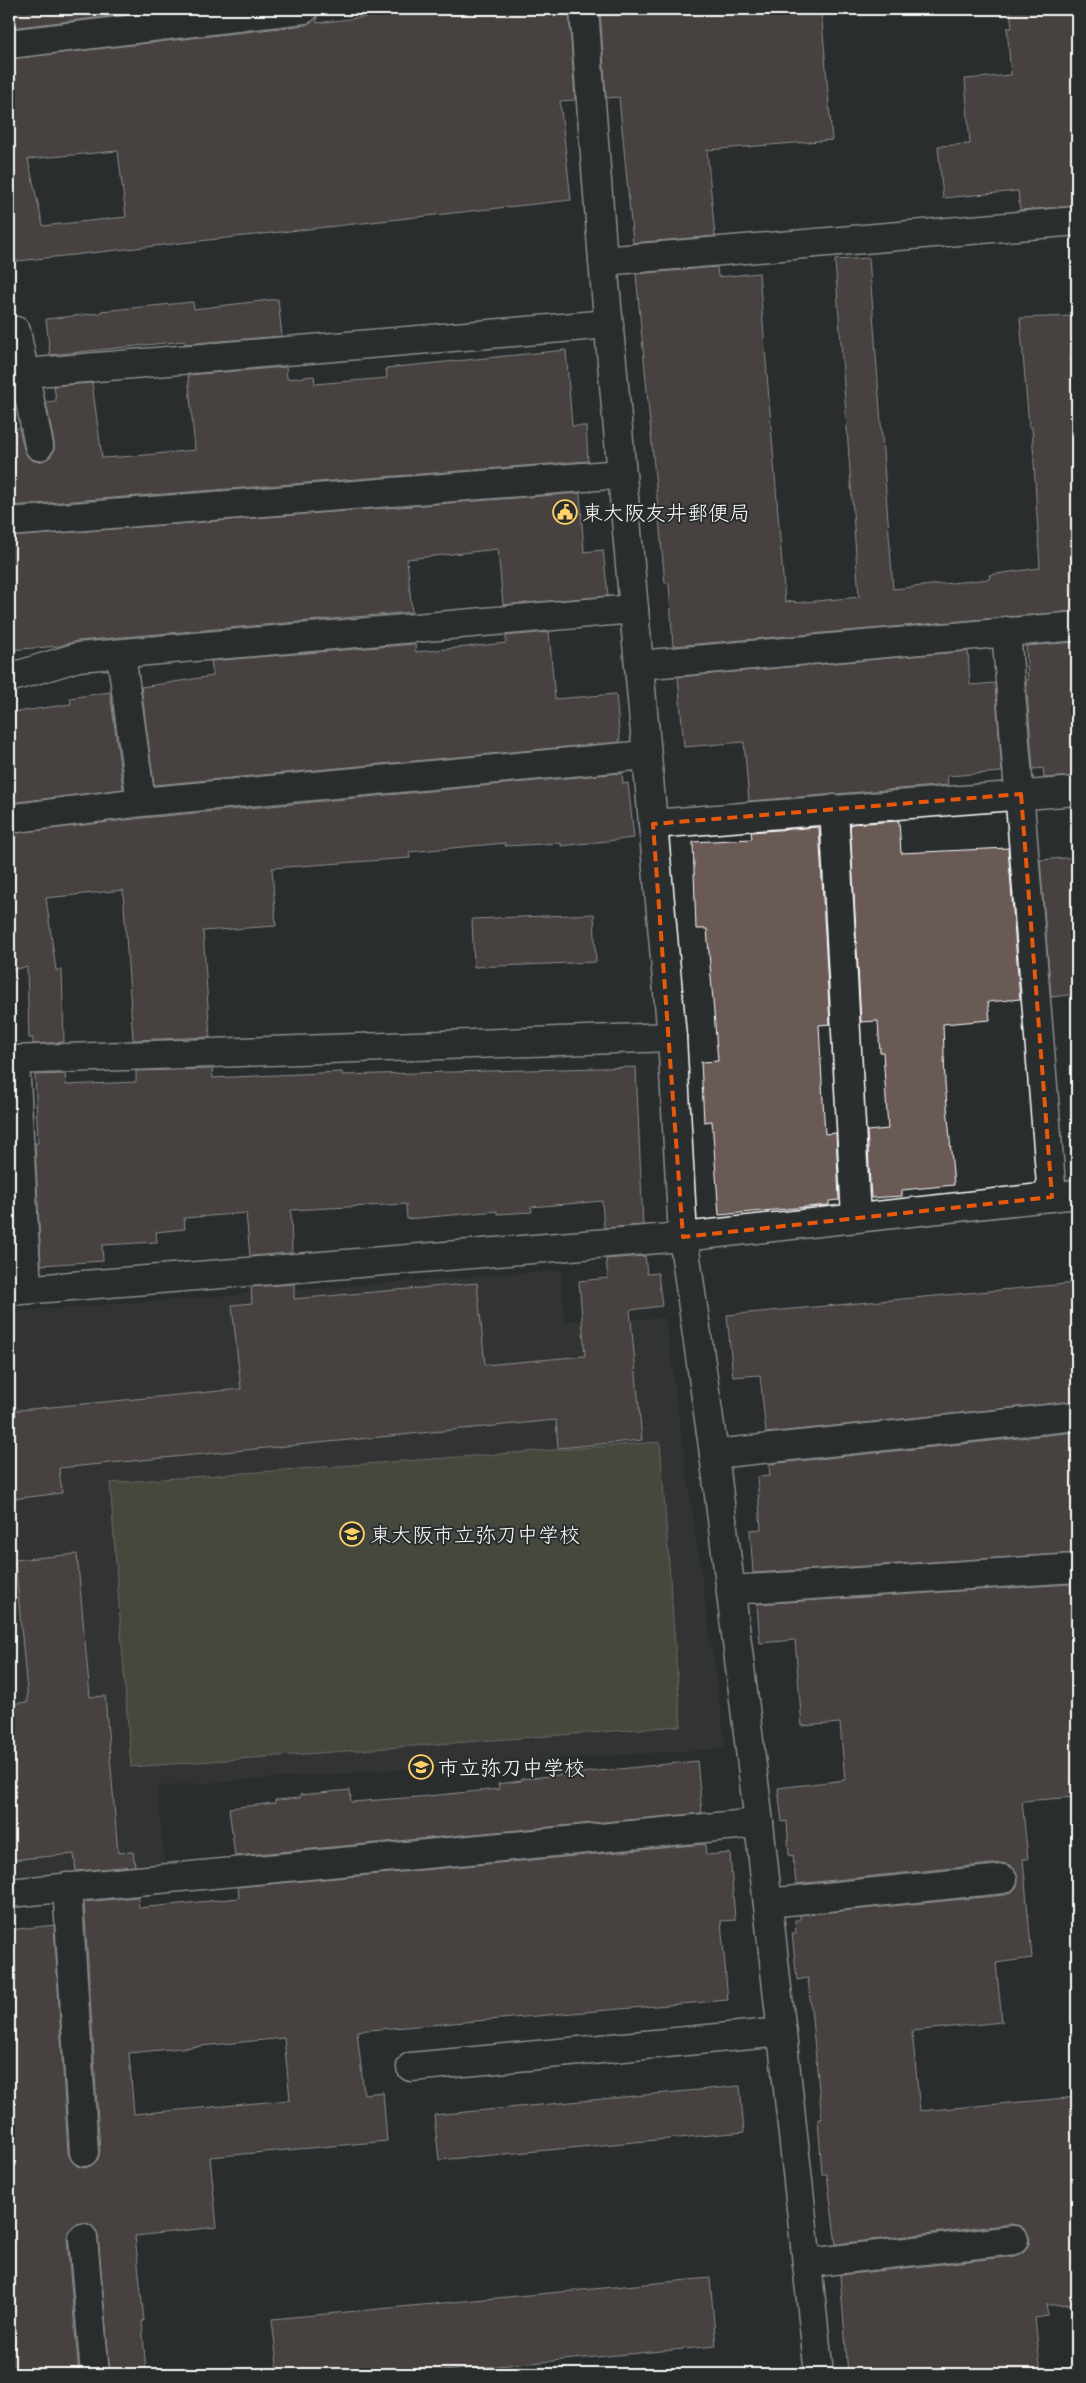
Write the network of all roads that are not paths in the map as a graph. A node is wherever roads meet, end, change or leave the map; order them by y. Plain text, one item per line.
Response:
1 (304, 9) edge
2 (584, 9) edge
3 (9, 44) edge
4 (1077, 221) edge
5 (604, 262) junction
6 (609, 324) junction
7 (16, 331) dead end
8 (25, 373) junction
9 (39, 446) dead end
10 (622, 474) junction
11 (9, 522) edge
12 (634, 610) junction
13 (1077, 626) edge
14 (1006, 631) junction
15 (121, 654) junction
16 (639, 665) junction
17 (9, 678) edge
18 (646, 755) junction
19 (1077, 792) edge
20 (1020, 794) junction
21 (141, 802) junction
22 (834, 809) junction
23 (9, 819) edge
24 (653, 824) junction
25 (672, 1037) junction
26 (12, 1060) edge
27 (1064, 1196) edge
28 (856, 1218) junction
29 (683, 1237) junction
30 (18, 1290) edge
31 (1077, 1416) edge
32 (714, 1454) junction
33 (1077, 1568) edge
34 (731, 1590) junction
35 (759, 1823) junction
36 (1003, 1879) dead end
37 (67, 1887) junction
38 (9, 1892) edge
39 (768, 1903) junction
40 (782, 2032) junction
41 (411, 2067) dead end
42 (84, 2152) dead end
43 (83, 2238) dead end
44 (1014, 2240) dead end
45 (806, 2263) junction
46 (95, 2374) edge
47 (818, 2374) edge

1 - 3 street
2 - 5 street
4 - 5 street
5 - 6 street
6 - 8 street
6 - 10 street
7 - 8 street
8 - 9 street
10 - 11 street
10 - 12 street
12 - 15 street
12 - 16 street
13 - 14 street
14 - 16 street
14 - 20 street
15 - 17 street
15 - 21 street
16 - 18 street
18 - 21 street
18 - 24 street
19 - 20 street
20 - 22 street
20 - 27 street
21 - 23 street
22 - 24 street
22 - 28 street
24 - 25 street
25 - 26 street
25 - 29 street
26 - 30 street
27 - 28 street
28 - 29 street
29 - 30 street
29 - 32 street
31 - 32 street
32 - 34 street
33 - 34 street
34 - 35 street
35 - 37 street
35 - 39 street
36 - 39 street
37 - 38 street
37 - 42 street
39 - 40 street
40 - 41 street
40 - 45 street
43 - 46 street
44 - 45 street
45 - 47 street

